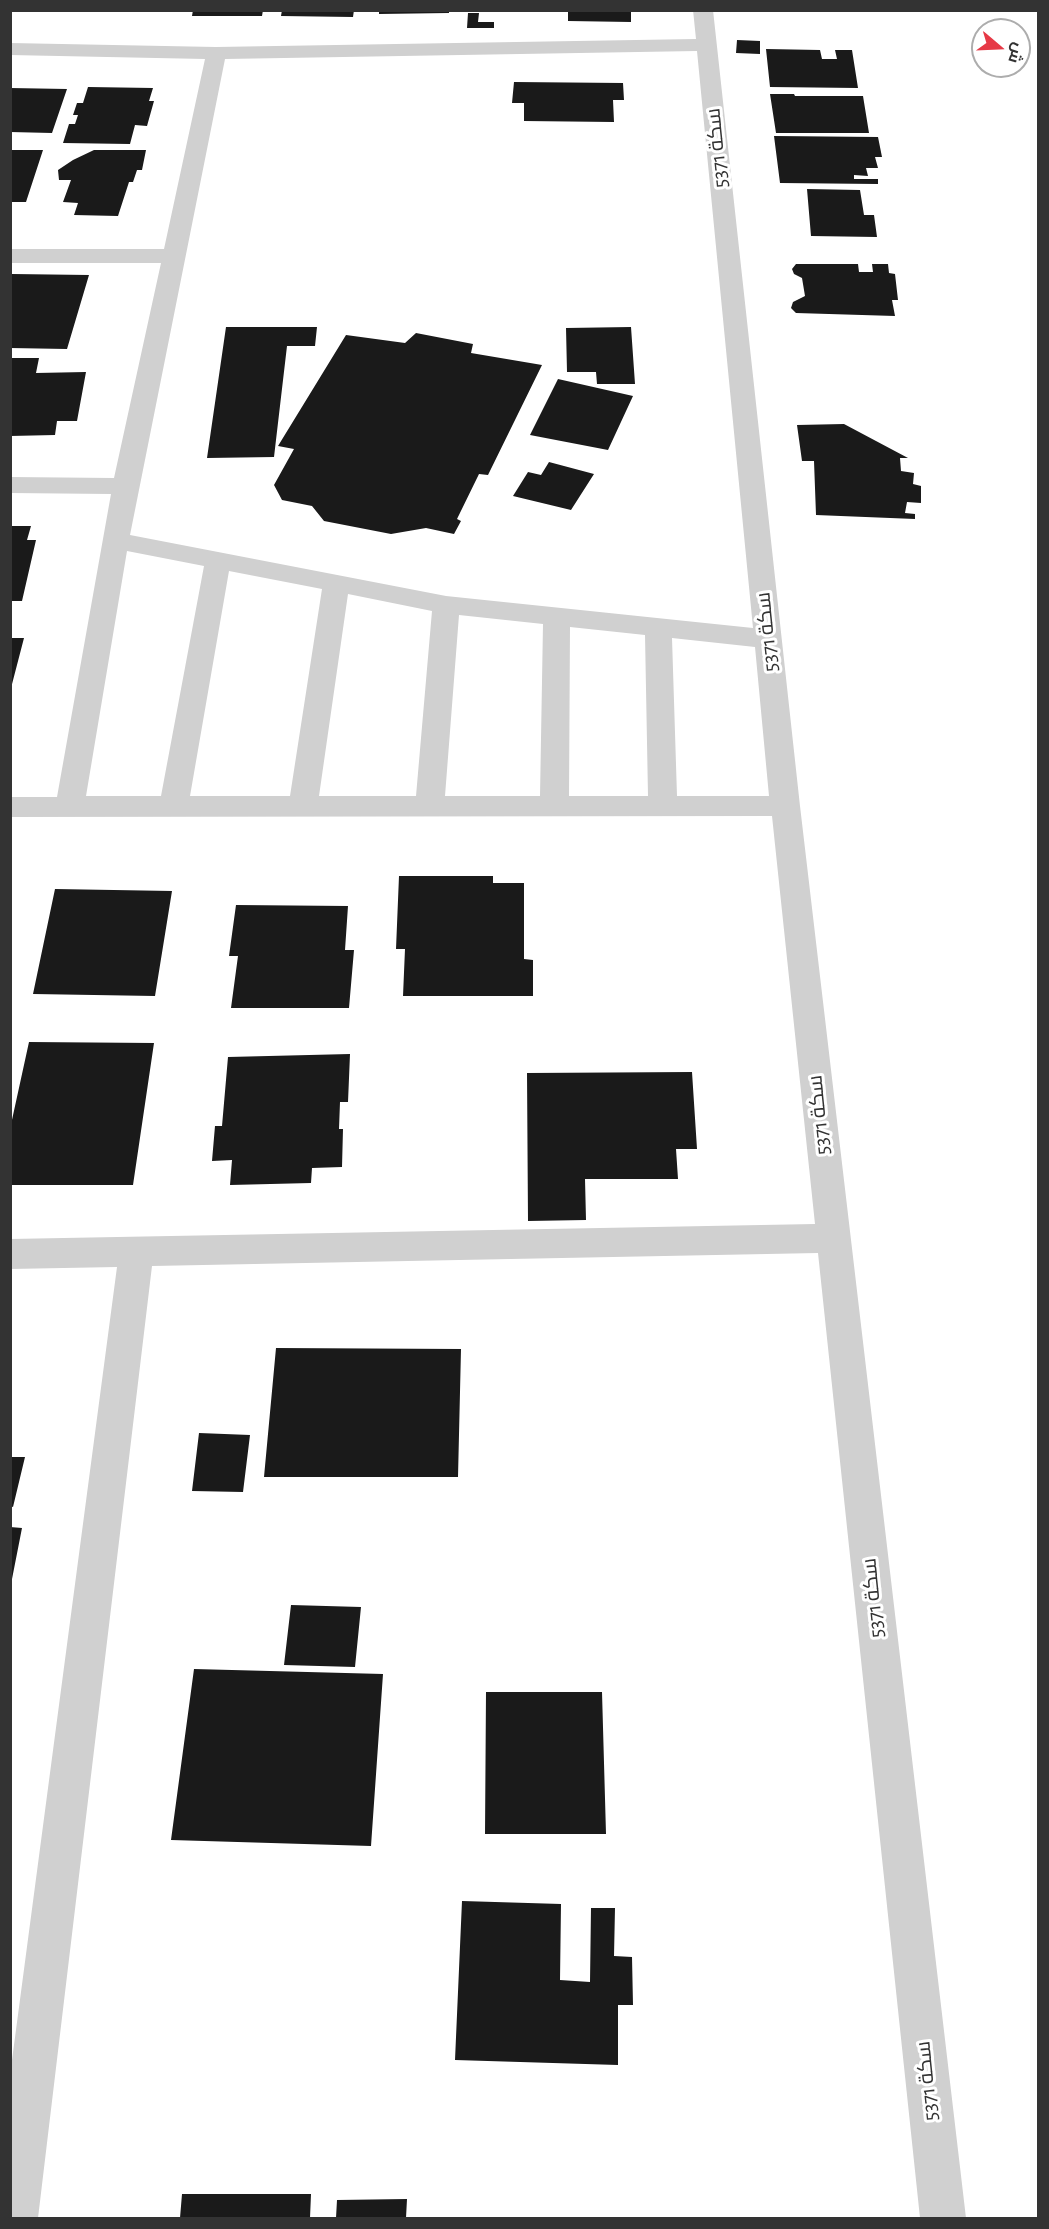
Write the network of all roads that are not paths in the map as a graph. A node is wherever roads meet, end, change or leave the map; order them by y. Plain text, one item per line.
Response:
1 (703, 10) edge
2 (706, 45) junction
3 (10, 49) edge
4 (216, 53) junction
5 (10, 256) edge
6 (173, 256) junction
7 (10, 485) edge
8 (124, 486) junction
9 (116, 540) junction
10 (218, 560) junction
11 (336, 583) junction
12 (446, 605) junction
13 (557, 617) junction
14 (658, 627) junction
15 (768, 639) junction
16 (554, 806) junction
17 (663, 806) junction
18 (786, 806) junction
19 (10, 807) edge
20 (70, 807) junction
21 (174, 807) junction
22 (303, 807) junction
23 (430, 807) junction
24 (833, 1238) junction
25 (136, 1252) junction
26 (10, 1254) edge
27 (15, 2218) edge
28 (943, 2218) edge

1 - 2 street, سكة 5371
2 - 4 street
2 - 15 street, سكة 5371
3 - 4 street
4 - 6 street
5 - 6 street
6 - 8 street
7 - 8 street
8 - 9 street
9 - 10 street
9 - 20 street
10 - 11 street
10 - 21 street
11 - 12 street
11 - 22 street
12 - 13 street
12 - 23 street
13 - 14 street
13 - 16 street
14 - 15 street
14 - 17 street
15 - 18 street, سكة 5371
16 - 17 street
16 - 23 street
17 - 18 street
18 - 24 street, سكة 5371
19 - 20 street
20 - 21 street
21 - 22 street
22 - 23 street
24 - 25 street
24 - 28 street, سكة 5371
25 - 26 street
25 - 27 street

